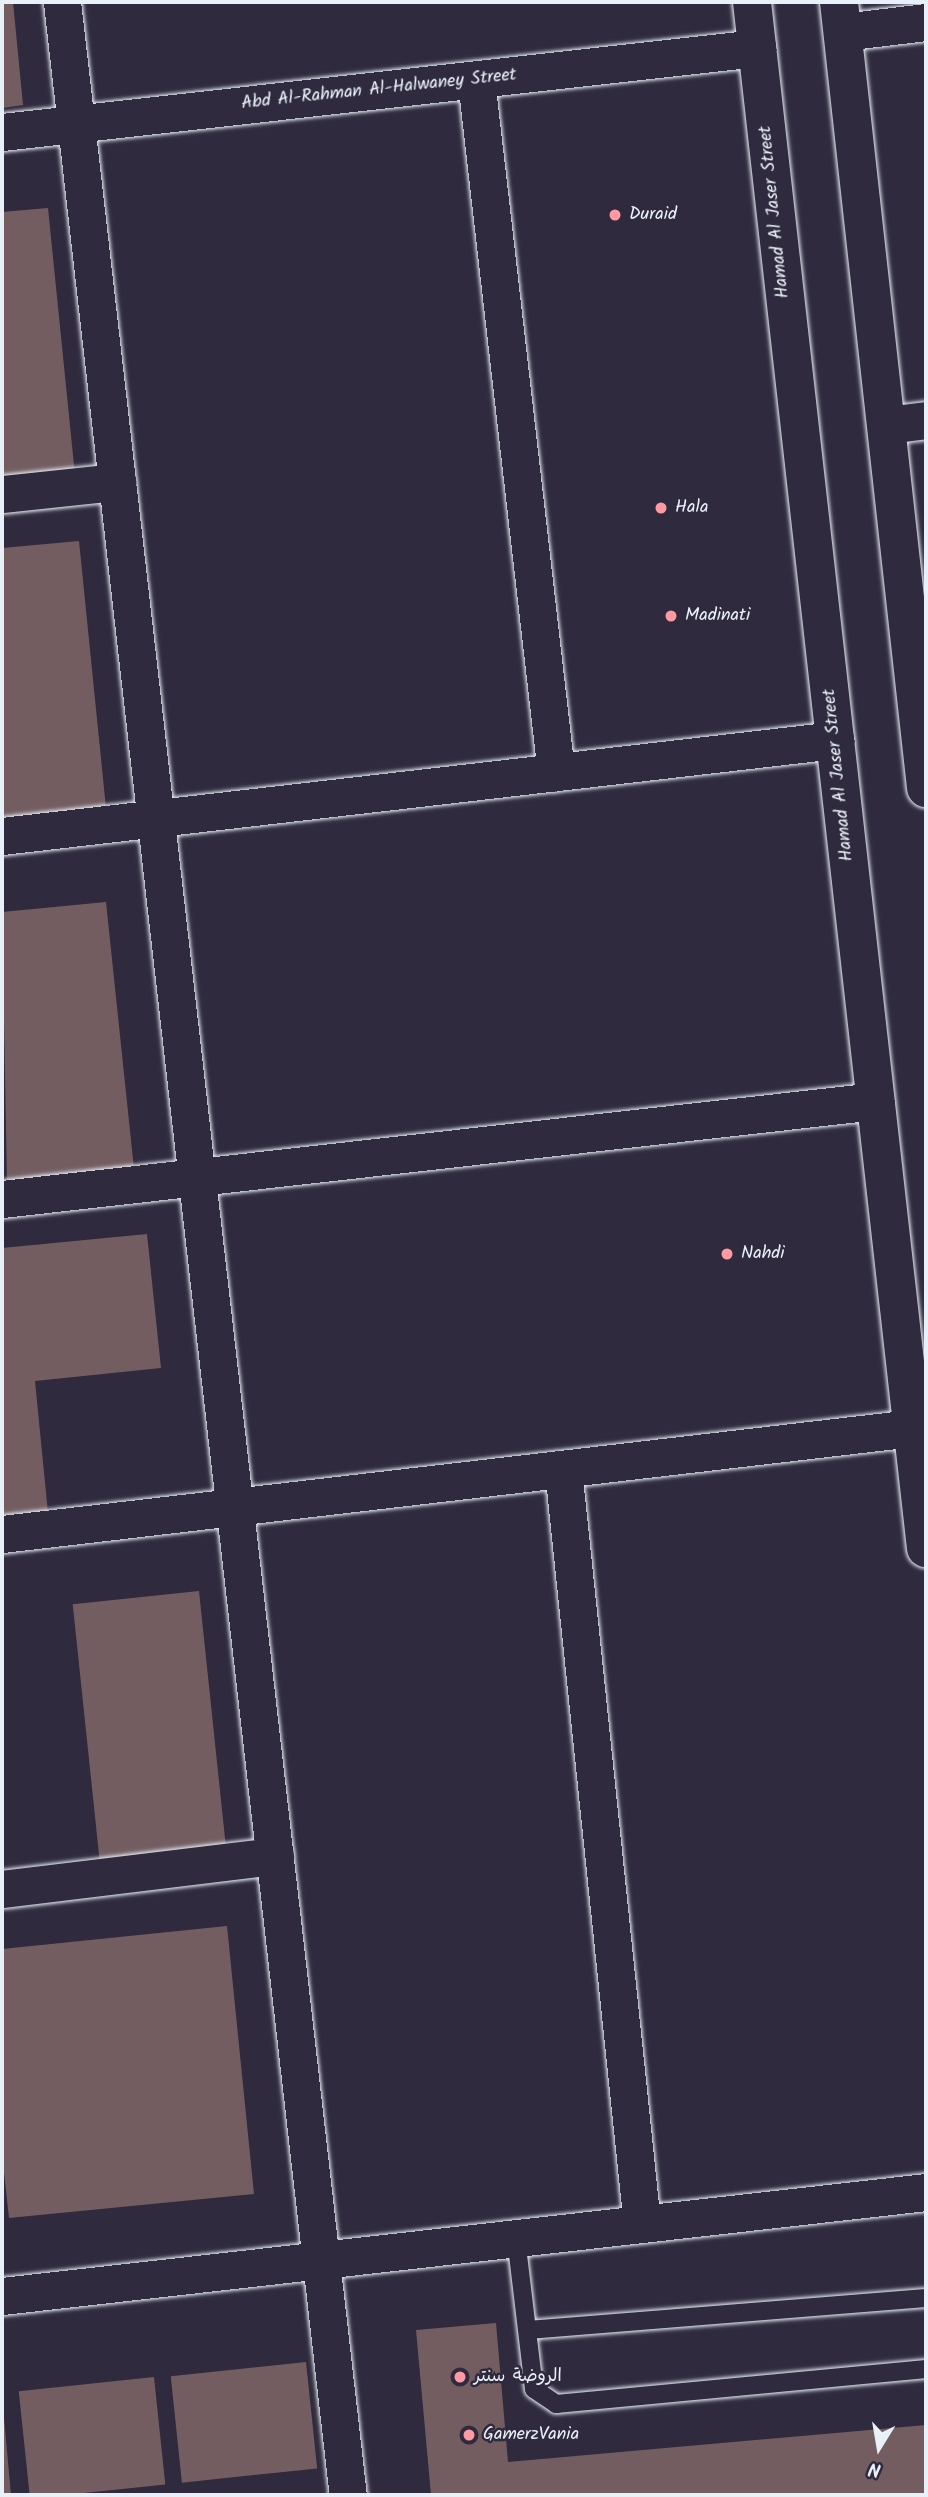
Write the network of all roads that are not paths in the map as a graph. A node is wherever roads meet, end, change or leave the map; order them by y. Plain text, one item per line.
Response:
1 (62, 2) edge
2 (752, 2) edge
3 (841, 17) edge
4 (926, 22) edge
5 (757, 48) junction
6 (475, 80) junction
7 (76, 124) junction
8 (2, 132) edge
9 (926, 420) edge
10 (886, 425) junction
11 (117, 482) junction
12 (2, 494) edge
13 (924, 736) edge
14 (835, 740) junction
15 (556, 772) junction
16 (926, 788) edge
17 (155, 818) junction
18 (2, 836) edge
19 (876, 1101) junction
20 (197, 1177) junction
21 (2, 1199) edge
22 (913, 1428) junction
23 (563, 1469) junction
24 (234, 1507) junction
25 (2, 1534) edge
26 (926, 1548) edge
27 (275, 1856) junction
28 (2, 1889) edge
29 (926, 2192) edge
30 (642, 2224) junction
31 (516, 2238) junction
32 (321, 2260) junction
33 (2, 2296) edge
34 (926, 2298) edge
35 (528, 2330) junction
36 (926, 2369) edge
37 (348, 2495) edge

1 - 7 street
2 - 5 street, Hamad Al Jaser Street
3 - 4 street
3 - 10 street
5 - 6 street, Abd Al-Rahman Al-Halwaney Street
5 - 14 street, Hamad Al Jaser Street
6 - 7 street, Abd Al-Rahman Al-Halwaney Street
6 - 15 street
7 - 8 street, Abd Al-Rahman Al-Halwaney Street
7 - 11 street
9 - 10 street
10 - 13 street
11 - 12 street
11 - 17 street
13 - 16 street
14 - 15 street
14 - 19 street, Hamad Al Jaser Street
15 - 17 street
17 - 18 street
17 - 20 street
19 - 20 street
19 - 22 street, Hamad Al Jaser Street
20 - 21 street
20 - 24 street
22 - 23 street
22 - 26 street, Hamad Al Jaser Street
23 - 24 street
23 - 30 street
24 - 25 street
24 - 27 street
27 - 28 street
27 - 32 street
29 - 30 street
30 - 31 street
31 - 32 street
31 - 35 lane
32 - 33 street
32 - 37 street
34 - 35 lane
35 - 36 lane

